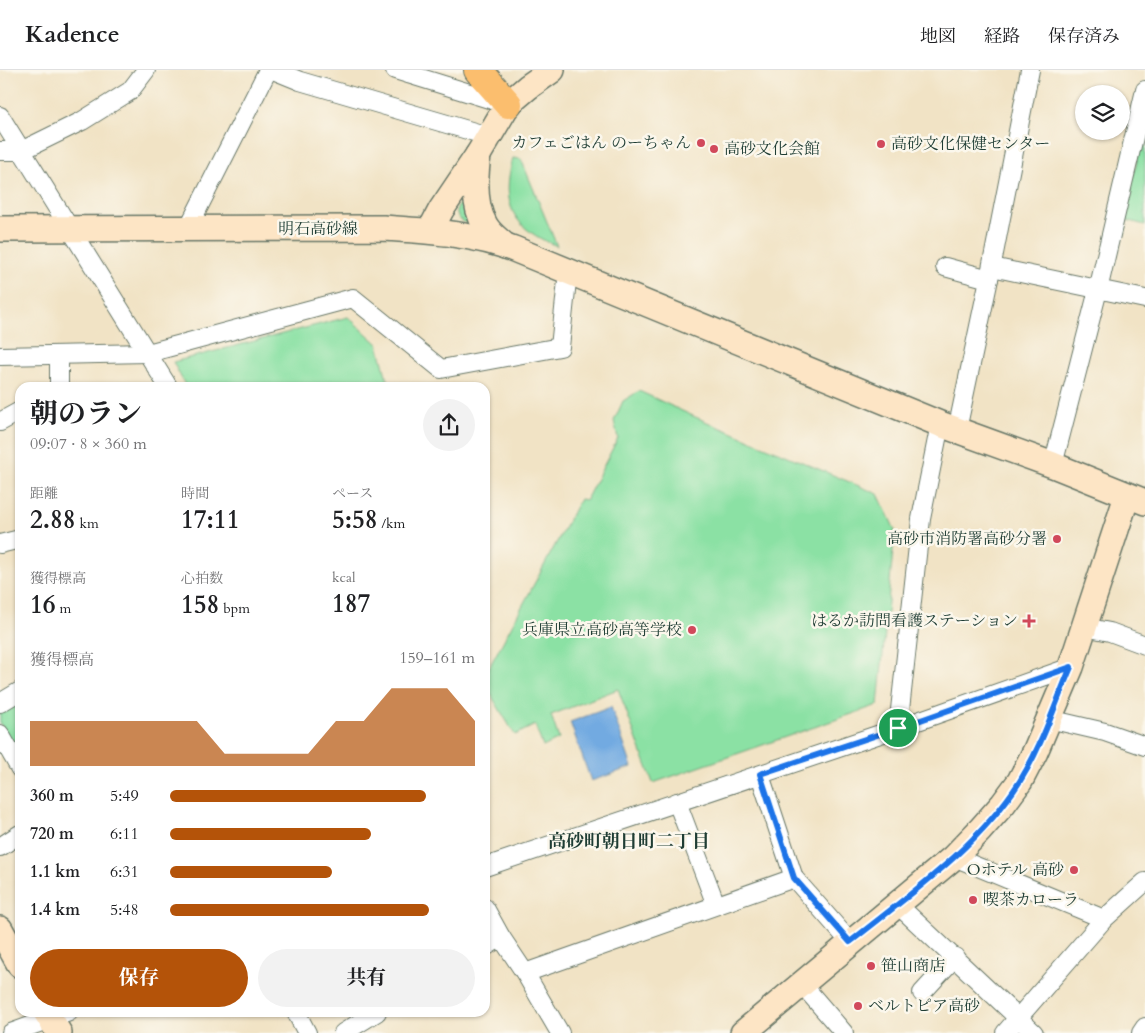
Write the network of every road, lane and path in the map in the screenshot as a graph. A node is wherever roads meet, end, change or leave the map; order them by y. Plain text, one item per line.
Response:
1 (146, 70) edge
2 (268, 70) edge
3 (273, 70) edge
4 (395, 70) edge
5 (478, 70) edge
6 (552, 70) edge
7 (1030, 70) edge
8 (1145, 90) edge
9 (508, 104) junction
10 (0, 116) edge
11 (483, 145) junction
12 (21, 151) junction
13 (0, 152) edge
14 (0, 229) edge
15 (69, 229) junction
16 (187, 230) junction
17 (430, 231) junction
18 (504, 246) junction
19 (945, 266) dead end
20 (568, 272) junction
21 (990, 273) junction
22 (1098, 290) junction
23 (1145, 299) edge
24 (148, 353) junction
25 (0, 356) edge
26 (59, 356) junction
27 (59, 382) edge
28 (165, 382) edge
29 (15, 414) edge
30 (0, 422) edge
31 (949, 427) junction
32 (1053, 465) junction
33 (1136, 499) edge
34 (15, 540) edge
35 (0, 544) edge
36 (1084, 627) junction
37 (1145, 645) edge
38 (1071, 667) junction
39 (15, 694) edge
40 (0, 703) edge
41 (1048, 719) junction
42 (898, 728) junction
43 (0, 734) edge
44 (1145, 746) edge
45 (15, 760) edge
46 (760, 774) junction
47 (677, 802) junction
48 (15, 837) edge
49 (0, 847) edge
50 (954, 857) junction
51 (490, 865) edge
52 (794, 878) junction
53 (1145, 882) edge
54 (897, 904) junction
55 (716, 905) junction
56 (490, 917) edge
57 (1104, 918) junction
58 (0, 929) edge
59 (501, 937) junction
60 (850, 942) junction
61 (490, 944) edge
62 (15, 956) edge
63 (955, 957) junction
64 (525, 973) junction
65 (801, 983) junction
66 (922, 992) dead end
67 (299, 1017) edge
68 (369, 1017) edge
69 (1017, 1018) junction
70 (56, 1020) edge
71 (1145, 1027) edge
72 (11, 1033) edge
73 (308, 1033) edge
74 (343, 1033) edge
75 (560, 1033) edge
76 (743, 1033) edge
77 (844, 1033) edge
78 (1005, 1033) edge
79 (1034, 1033) edge
80 (1141, 1033) edge

1 - 12 street
2 - 16 street
3 - 11 street
4 - 9 street
5 - 9 main road
6 - 9 street
7 - 21 street
8 - 22 street
9 - 11 street
10 - 12 street
11 - 17 street
11 - 18 street
12 - 13 street
12 - 15 street
14 - 15 street, 明石高砂線
15 - 16 street, 明石高砂線
15 - 24 street
16 - 17 street, 明石高砂線
17 - 18 street, 明石高砂線
18 - 20 street, 明石高砂線
19 - 21 street
20 - 24 street
20 - 31 street, 明石高砂線
21 - 22 street
21 - 31 street
22 - 23 street
22 - 32 street
24 - 26 street
24 - 28 street
25 - 26 street
26 - 27 street
29 - 30 street
31 - 32 street, 明石高砂線
31 - 42 street
32 - 33 street, 明石高砂線
33 - 36 street
34 - 35 street
36 - 37 street
36 - 38 street
38 - 41 street
38 - 42 street
39 - 40 street
41 - 44 street
41 - 50 street
42 - 46 street
43 - 45 street
46 - 47 street
46 - 52 street
47 - 51 street
47 - 55 street
48 - 49 street
50 - 54 street
50 - 57 street
52 - 55 street
52 - 60 street
53 - 57 street
54 - 60 street
54 - 63 street
55 - 64 street
56 - 59 street
57 - 69 street
58 - 62 street
59 - 61 street
59 - 64 street
60 - 65 street
63 - 66 street
63 - 69 street
64 - 75 street
65 - 76 street
65 - 77 street
67 - 73 street
68 - 74 street
69 - 78 street
69 - 79 street
70 - 72 street
71 - 80 street

